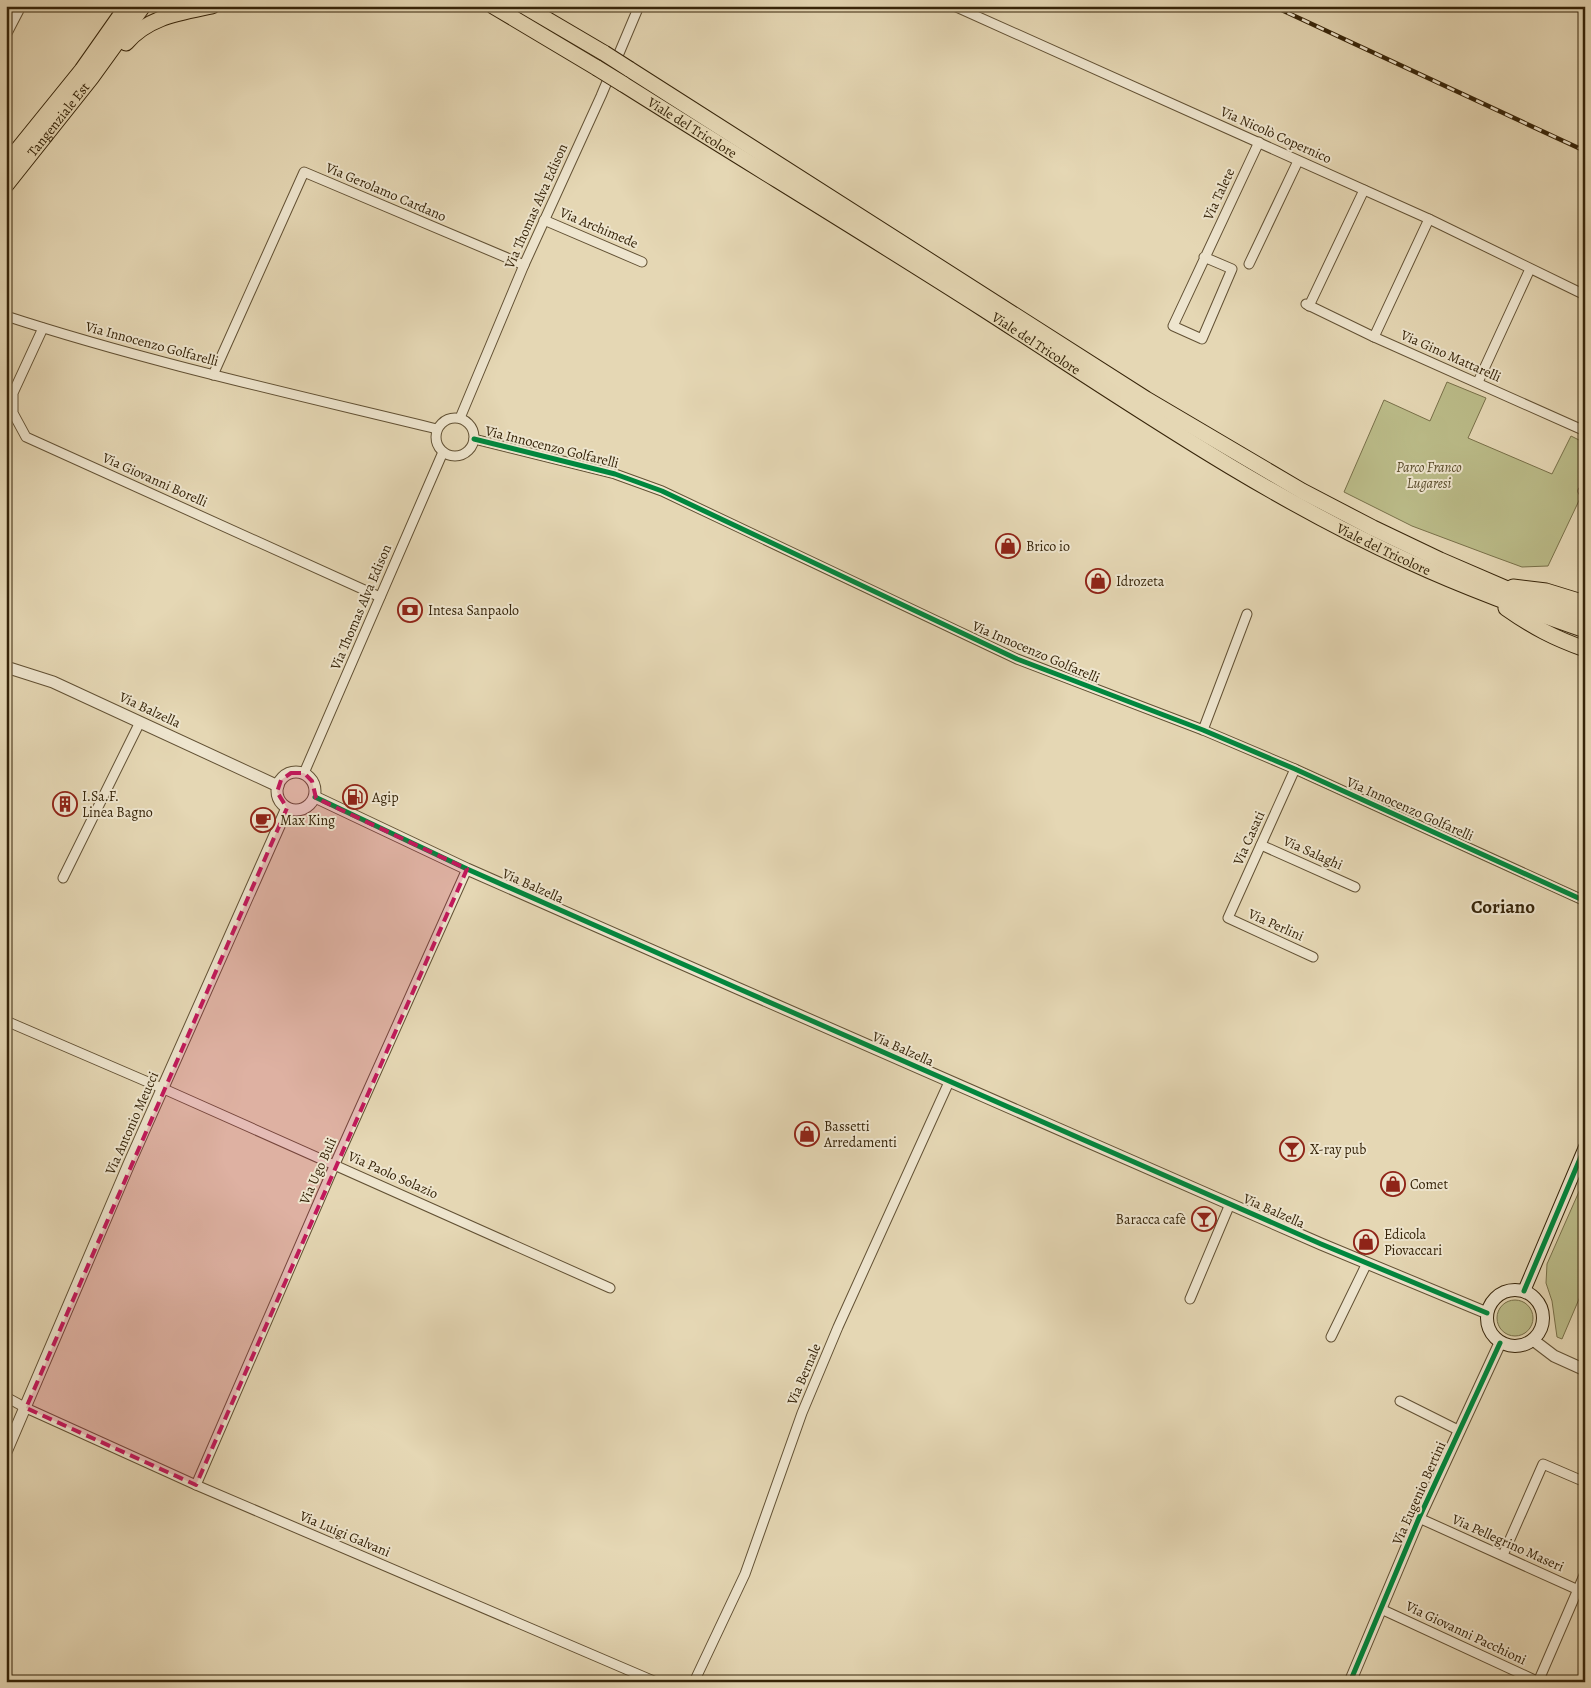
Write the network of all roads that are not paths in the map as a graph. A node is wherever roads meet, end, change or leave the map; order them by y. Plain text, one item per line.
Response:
1 (20, 6) edge
2 (127, 6) edge
3 (143, 6) edge
4 (212, 6) edge
5 (482, 6) edge
6 (493, 6) edge
7 (524, 6) edge
8 (639, 6) edge
9 (954, 6) edge
10 (508, 15) junction
11 (6, 33) edge
12 (91, 78) junction
13 (1259, 142) junction
14 (1298, 161) junction
15 (6, 164) edge
16 (6, 185) edge
17 (1364, 190) junction
18 (1429, 219) junction
19 (544, 220) junction
20 (1204, 257) junction
21 (642, 262) dead end
22 (1249, 264) dead end
23 (524, 265) junction
24 (1530, 269) junction
25 (940, 276) junction
26 (1585, 295) edge
27 (6, 316) edge
28 (43, 328) junction
29 (1374, 337) junction
30 (213, 375) junction
31 (1478, 382) junction
32 (460, 418) junction
33 (437, 429) junction
34 (1585, 431) edge
35 (474, 439) junction
36 (443, 452) junction
37 (1492, 590) junction
38 (380, 597) junction
39 (1585, 603) edge
40 (1247, 614) dead end
41 (1585, 618) edge
42 (1585, 630) edge
43 (1585, 648) edge
44 (6, 667) edge
45 (140, 722) junction
46 (1203, 730) junction
47 (1295, 769) junction
48 (304, 774) junction
49 (278, 786) junction
50 (314, 797) junction
51 (287, 808) junction
52 (1261, 845) junction
53 (467, 869) junction
54 (63, 878) dead end
55 (1355, 887) dead end
56 (1585, 901) edge
57 (1228, 918) joint
58 (1313, 957) dead end
59 (6, 1022) edge
60 (949, 1082) junction
61 (164, 1089) junction
62 (1585, 1147) edge
63 (336, 1164) junction
64 (1230, 1204) junction
65 (1367, 1263) junction
66 (610, 1288) dead end
67 (1524, 1291) junction
68 (1190, 1299) dead end
69 (1487, 1313) junction
70 (1331, 1337) dead end
71 (1533, 1340) junction
72 (1500, 1343) junction
73 (1585, 1370) edge
74 (6, 1396) edge
75 (1400, 1402) dead end
76 (26, 1408) junction
77 (1460, 1431) junction
78 (6, 1452) edge
79 (1585, 1482) edge
80 (196, 1485) junction
81 (1419, 1518) junction
82 (1503, 1555) junction
83 (1585, 1573) edge
84 (1581, 1591) edge
85 (1381, 1609) junction
86 (1352, 1681) edge
87 (656, 1682) edge
88 (694, 1682) edge
89 (1538, 1682) edge

1 - 11 street
2 - 15 highway
3 - 12 highway
4 - 12 highway
5 - 10 highway
6 - 10 highway
7 - 25 highway, Viale del Tricolore, bridge
8 - 19 street, Via Thomas Alva Edison
9 - 13 street, Via Nicolò Copernico
10 - 25 highway, Viale del Tricolore, bridge
12 - 16 highway, Tangenziale Est
13 - 14 street, Via Nicolò Copernico
13 - 20 street, Via Talete
14 - 17 street, Via Nicolò Copernico
14 - 22 street
17 - 18 street, Via Nicolò Copernico
17 - 29 street, Via Gino Mattarelli
18 - 24 street, Via Nicolò Copernico
18 - 29 street
19 - 21 street, Via Archimede
19 - 23 street, Via Thomas Alva Edison
20 - 20 street, Via Talete
23 - 30 street, Via Gerolamo Cardano
23 - 32 street, Via Thomas Alva Edison
24 - 26 street, Via Nicolò Copernico
24 - 31 street
25 - 37 highway, Viale del Tricolore
27 - 28 street, Via Innocenzo Golfarelli
28 - 30 street, Via Innocenzo Golfarelli
28 - 38 street, Via Giovanni Borelli
29 - 31 street, Via Gino Mattarelli
30 - 33 street, Via Innocenzo Golfarelli
31 - 34 street, Via Gino Mattarelli
32 - 33 street
32 - 35 street
33 - 36 street
35 - 36 street
35 - 46 street, Via Innocenzo Golfarelli
36 - 38 street, Via Thomas Alva Edison
37 - 39 highway
37 - 41 highway, Viale del Tricolore
37 - 42 highway, Viale del Tricolore
37 - 43 highway
38 - 48 street, Via Thomas Alva Edison
40 - 46 street
44 - 45 street, Via Balzella
45 - 49 street, Via Balzella
45 - 54 street
46 - 47 street, Via Innocenzo Golfarelli
47 - 52 street, Via Casati
47 - 56 street, Via Innocenzo Golfarelli
48 - 49 street
48 - 50 street
49 - 51 street
50 - 51 street
50 - 53 street, Via Balzella
51 - 61 street, Via Antonio Meucci
52 - 55 street, Via Salaghi
52 - 57 street, Via Casati
53 - 60 street, Via Balzella
53 - 63 street, Via Ugo Buli
57 - 58 street, Via Perlini
59 - 61 street, Via Paolo Solazio
60 - 64 street, Via Balzella
60 - 88 street, Via Bernale
61 - 63 street, Via Paolo Solazio
61 - 76 street, Via Antonio Meucci
62 - 67 main road
63 - 66 street, Via Paolo Solazio
63 - 80 street, Via Ugo Buli
64 - 65 street, Via Balzella
64 - 68 street
65 - 69 street, Via Balzella
65 - 70 street
67 - 69 main road
67 - 71 main road
69 - 72 main road
71 - 72 main road
71 - 73 street
72 - 77 street, Via Eugenio Bertini
74 - 76 street, Via Luigi Galvani
75 - 77 street
76 - 78 street, Via Antonio Meucci
76 - 80 street, Via Luigi Galvani
77 - 81 street, Via Eugenio Bertini
79 - 82 street
80 - 87 street, Via Luigi Galvani
81 - 82 street, Via Pellegrino Maseri
81 - 85 street, Via Eugenio Bertini
82 - 84 street, Via Pellegrino Maseri
83 - 84 street
84 - 89 street
85 - 86 street, Via Eugenio Bertini
85 - 89 street, Via Giovanni Pacchioni

